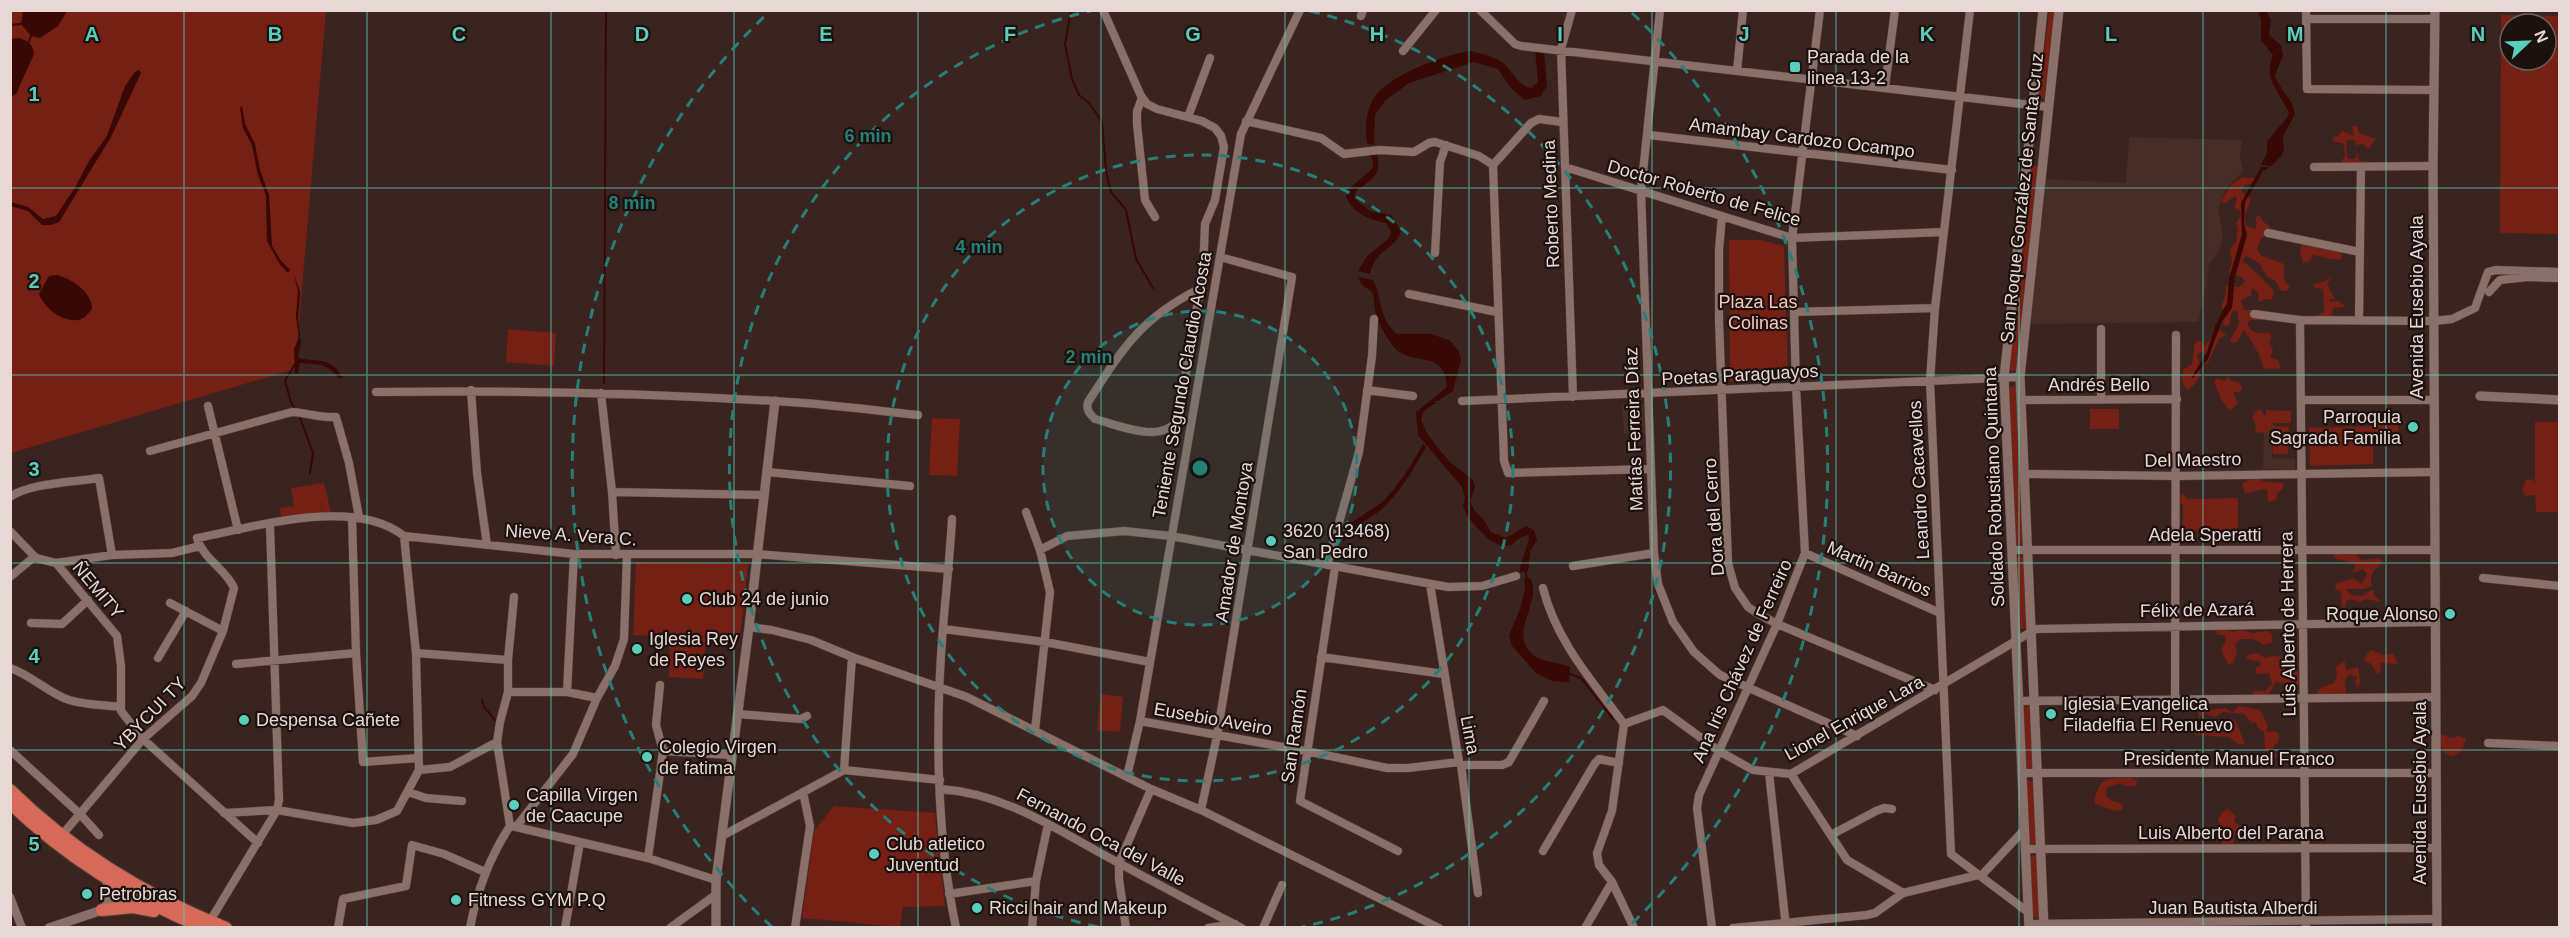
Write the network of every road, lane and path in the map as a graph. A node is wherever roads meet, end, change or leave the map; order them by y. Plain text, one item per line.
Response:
1 (1103, 10) edge
2 (1300, 10) edge
3 (1436, 10) edge
4 (1480, 10) edge
5 (1572, 10) edge
6 (1660, 10) edge
7 (1743, 10) edge
8 (1820, 10) edge
9 (1895, 10) edge
10 (1970, 10) edge
11 (2043, 10) edge
12 (2058, 10) edge
13 (2306, 15) edge
14 (2435, 15) edge
15 (1561, 49) junction
16 (1403, 51) dead end
17 (1210, 58) dead end
18 (1655, 60) junction
19 (1737, 71) junction
20 (1812, 79) junction
21 (1885, 87) junction
22 (2434, 90) junction
23 (1960, 96) junction
24 (1142, 98) junction
25 (2032, 105) junction
26 (2048, 107) junction
27 (1188, 117) junction
28 (1246, 121) junction
29 (1562, 122) junction
30 (1649, 135) junction
31 (1446, 145) junction
32 (1803, 154) junction
33 (1493, 165) junction
34 (2361, 166) junction
35 (2433, 166) junction
36 (1565, 167) junction
37 (2314, 167) dead end
38 (1952, 170) junction
39 (1641, 191) junction
40 (1722, 216) junction
41 (1155, 217) dead end
42 (1944, 232) junction
43 (2268, 233) dead end
44 (1792, 238) junction
45 (2360, 252) junction
46 (1435, 253) dead end
47 (1220, 257) junction
48 (1203, 271) junction
49 (2559, 272) edge
50 (1217, 273) junction
51 (2559, 278) edge
52 (1199, 289) junction
53 (2490, 292) dead end
54 (1409, 294) dead end
55 (1935, 308) junction
56 (1497, 312) junction
57 (1794, 312) junction
58 (2254, 314) dead end
59 (1374, 319) dead end
60 (2359, 319) junction
61 (2300, 320) junction
62 (2434, 321) junction
63 (2101, 329) dead end
64 (2176, 334) dead end
65 (2020, 377) junction
66 (2004, 378) junction
67 (1930, 381) junction
68 (1796, 387) junction
69 (471, 390) junction
70 (1367, 390) junction
71 (1722, 390) junction
72 (376, 392) dead end
73 (601, 393) junction
74 (1648, 394) junction
75 (1413, 396) dead end
76 (2480, 396) dead end
77 (1573, 397) junction
78 (2177, 399) junction
79 (1502, 400) junction
80 (2021, 400) junction
81 (2101, 400) junction
82 (2301, 400) junction
83 (2433, 400) junction
84 (2559, 400) edge
85 (775, 401) junction
86 (1462, 401) dead end
87 (208, 406) dead end
88 (918, 415) dead end
89 (215, 435) junction
90 (150, 451) dead end
91 (1651, 469) junction
92 (767, 472) junction
93 (2434, 472) junction
94 (2025, 474) junction
95 (2302, 474) junction
96 (2176, 476) junction
97 (910, 486) dead end
98 (612, 492) junction
99 (763, 495) junction
100 (10, 497) edge
101 (1026, 512) dead end
102 (356, 517) junction
103 (952, 519) dead end
104 (270, 525) junction
105 (238, 530) junction
106 (10, 531) edge
107 (404, 536) junction
108 (1171, 536) junction
109 (199, 542) junction
110 (487, 545) junction
111 (2302, 549) junction
112 (2435, 549) junction
113 (1040, 550) junction
114 (2012, 550) junction
115 (2175, 550) junction
116 (1247, 551) junction
117 (2028, 551) junction
118 (1805, 553) junction
119 (574, 554) junction
120 (756, 554) junction
121 (1654, 554) junction
122 (112, 555) junction
123 (616, 555) junction
124 (627, 555) junction
125 (34, 557) junction
126 (56, 563) junction
127 (1331, 566) junction
128 (1573, 566) dead end
129 (949, 569) junction
130 (1516, 576) dead end
131 (10, 577) edge
132 (2483, 578) dead end
133 (1430, 584) junction
134 (2559, 586) edge
135 (1543, 588) dead end
136 (513, 597) dead end
137 (88, 600) junction
138 (170, 603) dead end
139 (186, 610) junction
140 (1940, 613) junction
141 (2435, 622) junction
142 (31, 623) dead end
143 (2303, 623) junction
144 (1777, 624) junction
145 (2176, 625) junction
146 (750, 627) junction
147 (943, 629) junction
148 (2031, 630) junction
149 (223, 631) junction
150 (1046, 642) junction
151 (2016, 642) junction
152 (356, 653) junction
153 (416, 653) junction
154 (852, 657) junction
155 (1321, 657) junction
156 (158, 658) dead end
157 (276, 660) junction
158 (508, 660) junction
159 (1150, 662) junction
160 (236, 664) dead end
161 (10, 668) edge
162 (1444, 674) junction
163 (660, 685) dead end
164 (1747, 686) junction
165 (1939, 688) junction
166 (941, 689) junction
167 (508, 692) junction
168 (567, 692) junction
169 (2435, 697) junction
170 (597, 698) junction
171 (2175, 699) junction
172 (2304, 699) junction
173 (2034, 700) junction
174 (1544, 701) dead end
175 (2019, 701) junction
176 (121, 707) junction
177 (737, 714) junction
178 (807, 716) dead end
179 (1140, 721) junction
180 (1624, 724) junction
181 (1035, 730) junction
182 (1217, 736) junction
183 (1857, 736) junction
184 (143, 739) junction
185 (497, 742) junction
186 (2488, 742) dead end
187 (2559, 746) edge
188 (10, 750) edge
189 (1306, 750) junction
190 (1719, 751) junction
191 (663, 752) junction
192 (731, 755) junction
193 (418, 758) junction
194 (1460, 763) junction
195 (1619, 763) junction
196 (419, 770) junction
197 (844, 770) junction
198 (1769, 773) junction
199 (2022, 773) junction
200 (2037, 773) junction
201 (1791, 774) junction
202 (2305, 774) junction
203 (2436, 774) junction
204 (1127, 776) junction
205 (940, 784) junction
206 (1151, 789) junction
207 (10, 790) edge
208 (408, 792) junction
209 (803, 792) junction
210 (462, 801) dead end
211 (10, 804) edge
212 (1892, 809) dead end
213 (277, 810) junction
214 (1201, 810) junction
215 (224, 813) junction
216 (80, 814) junction
217 (1048, 824) junction
218 (513, 826) junction
219 (2025, 830) junction
220 (62, 835) junction
221 (99, 835) dead end
222 (1831, 835) junction
223 (722, 836) junction
224 (580, 842) junction
225 (258, 843) junction
226 (2305, 848) junction
227 (2437, 848) junction
228 (2025, 849) junction
229 (2041, 849) junction
230 (1398, 851) dead end
231 (1543, 851) dead end
232 (648, 858) junction
233 (1119, 863) junction
234 (485, 872) junction
235 (103, 874) junction
236 (1979, 876) junction
237 (716, 880) junction
238 (1036, 880) junction
239 (134, 882) junction
240 (1612, 882) junction
241 (1282, 885) dead end
242 (154, 892) junction
243 (1478, 893) dead end
244 (1902, 893) junction
245 (949, 894) junction
246 (134, 896) junction
247 (714, 896) junction
248 (10, 897) edge
249 (102, 910) junction
250 (2028, 912) junction
251 (178, 917) junction
252 (2437, 923) edge
253 (1786, 925) edge
254 (2306, 925) edge
255 (205, 926) edge
256 (1238, 926) edge
257 (2029, 926) edge
258 (2044, 926) edge
259 (22, 927) edge
260 (49, 927) edge
261 (226, 927) edge
262 (338, 927) edge
263 (470, 927) edge
264 (565, 927) edge
265 (670, 927) edge
266 (716, 927) edge
267 (795, 927) edge
268 (956, 927) edge
269 (1032, 927) edge
270 (1126, 927) edge
271 (1208, 927) edge
272 (1263, 927) edge
273 (1440, 927) edge
274 (1585, 927) edge
275 (1634, 927) edge
276 (1712, 927) edge
277 (1733, 927) edge

1 - 24 street
2 - 28 street, Teniente Segundo Claudio Acosta
3 - 16 street
4 - 15 street
5 - 15 street, Roberto Medina
6 - 18 street, Matías Ferreira Díaz
7 - 19 street
8 - 20 street, Ana Iris Chávez de Ferreiro
9 - 21 street
10 - 23 street, Leandro Cacavellos
11 - 25 street, Soldado Robustiano Quintana
12 - 26 street, San Roque González de Santa Cruz
13 - 14 street
13 - 22 street
14 - 22 street, Avenida Eusebio Ayala
15 - 18 street
15 - 29 street, Roberto Medina
17 - 27 street
18 - 19 street
18 - 30 street, Matías Ferreira Díaz
19 - 20 street
20 - 21 street
20 - 32 street, Ana Iris Chávez de Ferreiro
21 - 23 street
22 - 35 street, Avenida Eusebio Ayala
23 - 25 street
23 - 38 street, Leandro Cacavellos
24 - 27 street
24 - 41 street
25 - 26 street
25 - 66 street, Soldado Robustiano Quintana
26 - 65 street, San Roque González de Santa Cruz
27 - 48 street
28 - 31 street
28 - 47 street, Teniente Segundo Claudio Acosta
29 - 33 street
29 - 36 street, Roberto Medina
30 - 32 street, Amambay Cardozo Ocampo
30 - 39 street, Matías Ferreira Díaz
31 - 33 street
31 - 46 street
32 - 38 street, Amambay Cardozo Ocampo
32 - 44 street, Ana Iris Chávez de Ferreiro
33 - 56 street
34 - 35 street
34 - 37 street
34 - 45 street
35 - 62 street, Avenida Eusebio Ayala
36 - 39 street, Doctor Roberto de Felice
36 - 77 street, Roberto Medina
38 - 42 street, Leandro Cacavellos
39 - 40 street, Doctor Roberto de Felice
39 - 74 street, Matías Ferreira Díaz
40 - 44 street, Doctor Roberto de Felice
40 - 71 street, Dora del Cerro
42 - 44 street, Doctor Roberto de Felice
42 - 55 street, Leandro Cacavellos
43 - 45 street
44 - 57 street, Ana Iris Chávez de Ferreiro
45 - 60 street
47 - 50 street, Teniente Segundo Claudio Acosta
47 - 116 street, Amador de Montoya
48 - 50 street
48 - 52 street
49 - 62 street
50 - 108 street, Teniente Segundo Claudio Acosta
51 - 53 street
52 - 52 street
54 - 56 street
55 - 57 street
55 - 67 street, Leandro Cacavellos
56 - 79 street
57 - 68 street, Ana Iris Chávez de Ferreiro
58 - 61 street
59 - 70 street, San Ramón
60 - 61 street
60 - 62 street
61 - 82 street, Luis Alberto de Herrera
62 - 83 street, Avenida Eusebio Ayala
63 - 81 street
64 - 78 street
65 - 66 street, Poetas Paraguayos
65 - 80 street, San Roque González de Santa Cruz
66 - 67 street, Poetas Paraguayos
66 - 114 street, Soldado Robustiano Quintana
67 - 68 street, Poetas Paraguayos
67 - 140 street, Leandro Cacavellos
68 - 71 street, Poetas Paraguayos
68 - 118 street, Ana Iris Chávez de Ferreiro
69 - 72 street
69 - 73 street
69 - 110 street
70 - 75 street
70 - 127 street, San Ramón
71 - 74 street, Poetas Paraguayos
71 - 144 street, Dora del Cerro
73 - 85 street
73 - 98 street
74 - 77 street, Poetas Paraguayos
74 - 91 street, Matías Ferreira Díaz
76 - 84 street
77 - 79 street, Poetas Paraguayos
78 - 81 street, Andrés Bello
78 - 96 street
79 - 86 street, Poetas Paraguayos
79 - 91 street
80 - 81 street, Andrés Bello
80 - 94 street, San Roque González de Santa Cruz
82 - 83 street
82 - 95 street, Luis Alberto de Herrera
83 - 93 street, Avenida Eusebio Ayala
85 - 88 street
85 - 92 street
87 - 89 street
89 - 90 street
89 - 102 street
89 - 105 street
91 - 121 street, Matías Ferreira Díaz
92 - 97 street
92 - 99 street
93 - 95 street, Del Maestro
93 - 112 street, Avenida Eusebio Ayala
94 - 96 street, Del Maestro
94 - 117 street, San Roque González de Santa Cruz
95 - 96 street, Del Maestro
95 - 111 street, Luis Alberto de Herrera
96 - 115 street
98 - 99 street
98 - 123 street
99 - 120 street
100 - 122 street
101 - 113 street
102 - 104 street, Nieve A. Vera C.
102 - 107 street, Nieve A. Vera C.
102 - 152 street
103 - 129 street
104 - 105 street, Nieve A. Vera C.
104 - 157 street
105 - 109 street, Nieve A. Vera C.
106 - 125 street
107 - 110 street, Nieve A. Vera C.
107 - 153 street
108 - 113 street
108 - 116 street
108 - 159 street, Teniente Segundo Claudio Acosta
109 - 122 street, Nieve A. Vera C.
109 - 149 street, YBYCUI TY
110 - 119 street, Nieve A. Vera C.
111 - 112 street, Adela Speratti
111 - 115 street, Adela Speratti
111 - 143 street, Luis Alberto de Herrera
112 - 141 street, Avenida Eusebio Ayala
113 - 150 street
114 - 117 street, Adela Speratti
114 - 151 street, Soldado Robustiano Quintana
115 - 117 street, Adela Speratti
115 - 145 street
116 - 127 street
116 - 182 street, Amador de Montoya
117 - 148 street, San Roque González de Santa Cruz
118 - 140 street, Martin Barrios
118 - 144 street, Ana Iris Chávez de Ferreiro
119 - 123 street, Nieve A. Vera C.
119 - 168 street
120 - 124 street, Nieve A. Vera C.
120 - 129 street, Nieve A. Vera C.
120 - 146 street
121 - 128 street
121 - 164 street, Matías Ferreira Díaz
122 - 126 street, Nieve A. Vera C.
123 - 124 street, Nieve A. Vera C.
124 - 170 street
125 - 126 street
125 - 131 street
126 - 137 street, ÑEMITY
127 - 133 street
127 - 155 street, San Ramón
129 - 147 street
130 - 133 street
132 - 134 street
133 - 162 street, Lima
135 - 180 street
136 - 158 street
137 - 142 street
137 - 176 street, ÑEMITY
138 - 139 street
139 - 149 street
139 - 156 street
140 - 165 street, Leandro Cacavellos
141 - 143 street, Félix de Azará
141 - 169 street, Avenida Eusebio Ayala
143 - 145 street, Félix de Azará
143 - 172 street, Luis Alberto de Herrera
144 - 164 street, Ana Iris Chávez de Ferreiro
144 - 165 street, Dora del Cerro
145 - 148 street, Félix de Azará
145 - 171 street
146 - 154 street
146 - 177 street
147 - 150 street
147 - 166 street
148 - 151 street, Lionel Enrique Lara
148 - 173 street, San Roque González de Santa Cruz
149 - 184 street, YBYCUI TY
150 - 159 street
150 - 181 street
151 - 165 street, Lionel Enrique Lara
151 - 175 street, Soldado Robustiano Quintana
152 - 157 street
152 - 193 street
153 - 158 street
153 - 193 street
154 - 166 street
154 - 197 street
155 - 162 street
155 - 189 street, San Ramón
157 - 160 street
157 - 213 street
158 - 167 street
159 - 179 street, Teniente Segundo Claudio Acosta
161 - 176 street
162 - 194 street, Lima
163 - 191 street
164 - 183 street, Matías Ferreira Díaz
164 - 190 street, Ana Iris Chávez de Ferreiro
165 - 183 street, Lionel Enrique Lara
165 - 236 street, Leandro Cacavellos
166 - 181 street
166 - 205 street
167 - 168 street
167 - 185 street
168 - 170 street
169 - 172 street
169 - 203 street, Avenida Eusebio Ayala
170 - 218 street
171 - 172 street
171 - 173 street
172 - 202 street, Luis Alberto de Herrera
173 - 175 street
173 - 200 street, San Roque González de Santa Cruz
174 - 194 street, Eusebio Aveiro
175 - 199 street, Soldado Robustiano Quintana
176 - 184 street
177 - 178 street
177 - 192 street
179 - 182 street, Eusebio Aveiro
179 - 204 street, Teniente Segundo Claudio Acosta
180 - 190 street, Lionel Enrique Lara
180 - 195 street
181 - 204 street
182 - 189 street, Eusebio Aveiro
182 - 214 street, Amador de Montoya
183 - 201 street, Lionel Enrique Lara
184 - 215 street
184 - 216 street, YBYCUI TY
185 - 196 street
185 - 218 street
186 - 187 street
188 - 216 street
189 - 194 street, Eusebio Aveiro
189 - 230 street, San Ramón
190 - 198 street, Lionel Enrique Lara
190 - 276 street, Ana Iris Chávez de Ferreiro
191 - 192 street
191 - 232 street
192 - 223 street
193 - 196 street
194 - 243 street, Lima
195 - 231 street
195 - 240 street
196 - 208 street
197 - 205 street, Fernando Oca del Valle
197 - 209 street
198 - 201 street, Lionel Enrique Lara
198 - 253 street
199 - 200 street, Presidente Manuel Franco
199 - 219 street, Soldado Robustiano Quintana
200 - 202 street, Presidente Manuel Franco
200 - 229 street, San Roque González de Santa Cruz
201 - 222 street
202 - 203 street, Presidente Manuel Franco
202 - 226 street, Luis Alberto de Herrera
203 - 227 street, Avenida Eusebio Ayala
204 - 206 street
205 - 217 street, Fernando Oca del Valle
205 - 245 street
206 - 214 street
206 - 233 street
207 - 220 highway
208 - 210 street
208 - 213 street
209 - 223 street
209 - 267 street
211 - 235 highway
212 - 222 street
213 - 215 street
213 - 225 street
214 - 273 street
215 - 225 street
216 - 220 street, YBYCUI TY
216 - 221 street
217 - 233 street, Fernando Oca del Valle
217 - 238 street
218 - 224 street
218 - 234 street
219 - 228 street, Soldado Robustiano Quintana
219 - 236 street
220 - 239 highway
222 - 244 street
223 - 237 street
224 - 232 street
224 - 264 street
225 - 255 street
226 - 227 street, Luis Alberto del Parana
226 - 229 street, Luis Alberto del Parana
226 - 254 street, Luis Alberto de Herrera
227 - 252 street, Avenida Eusebio Ayala
228 - 229 street, Luis Alberto del Parana
228 - 250 street, Soldado Robustiano Quintana
229 - 258 street, San Roque González de Santa Cruz
232 - 237 street
233 - 256 street, Fernando Oca del Valle
233 - 270 street
234 - 262 street
234 - 263 street
235 - 246 highway
235 - 249 street
236 - 244 street
236 - 250 street, Leandro Cacavellos
237 - 247 street
238 - 245 street
238 - 269 street
239 - 242 highway
239 - 246 highway
240 - 274 street
240 - 275 street
241 - 272 street
242 - 246 street
242 - 255 highway
244 - 253 street
245 - 268 street
246 - 249 highway
246 - 251 highway
247 - 265 street
247 - 266 street
248 - 259 street
249 - 251 highway
249 - 260 street
250 - 257 street, Soldado Robustiano Quintana
251 - 255 highway
252 - 254 street, Juan Bautista Alberdi
253 - 277 street
254 - 258 street, Juan Bautista Alberdi
255 - 261 highway
256 - 271 street
257 - 258 street, Juan Bautista Alberdi

